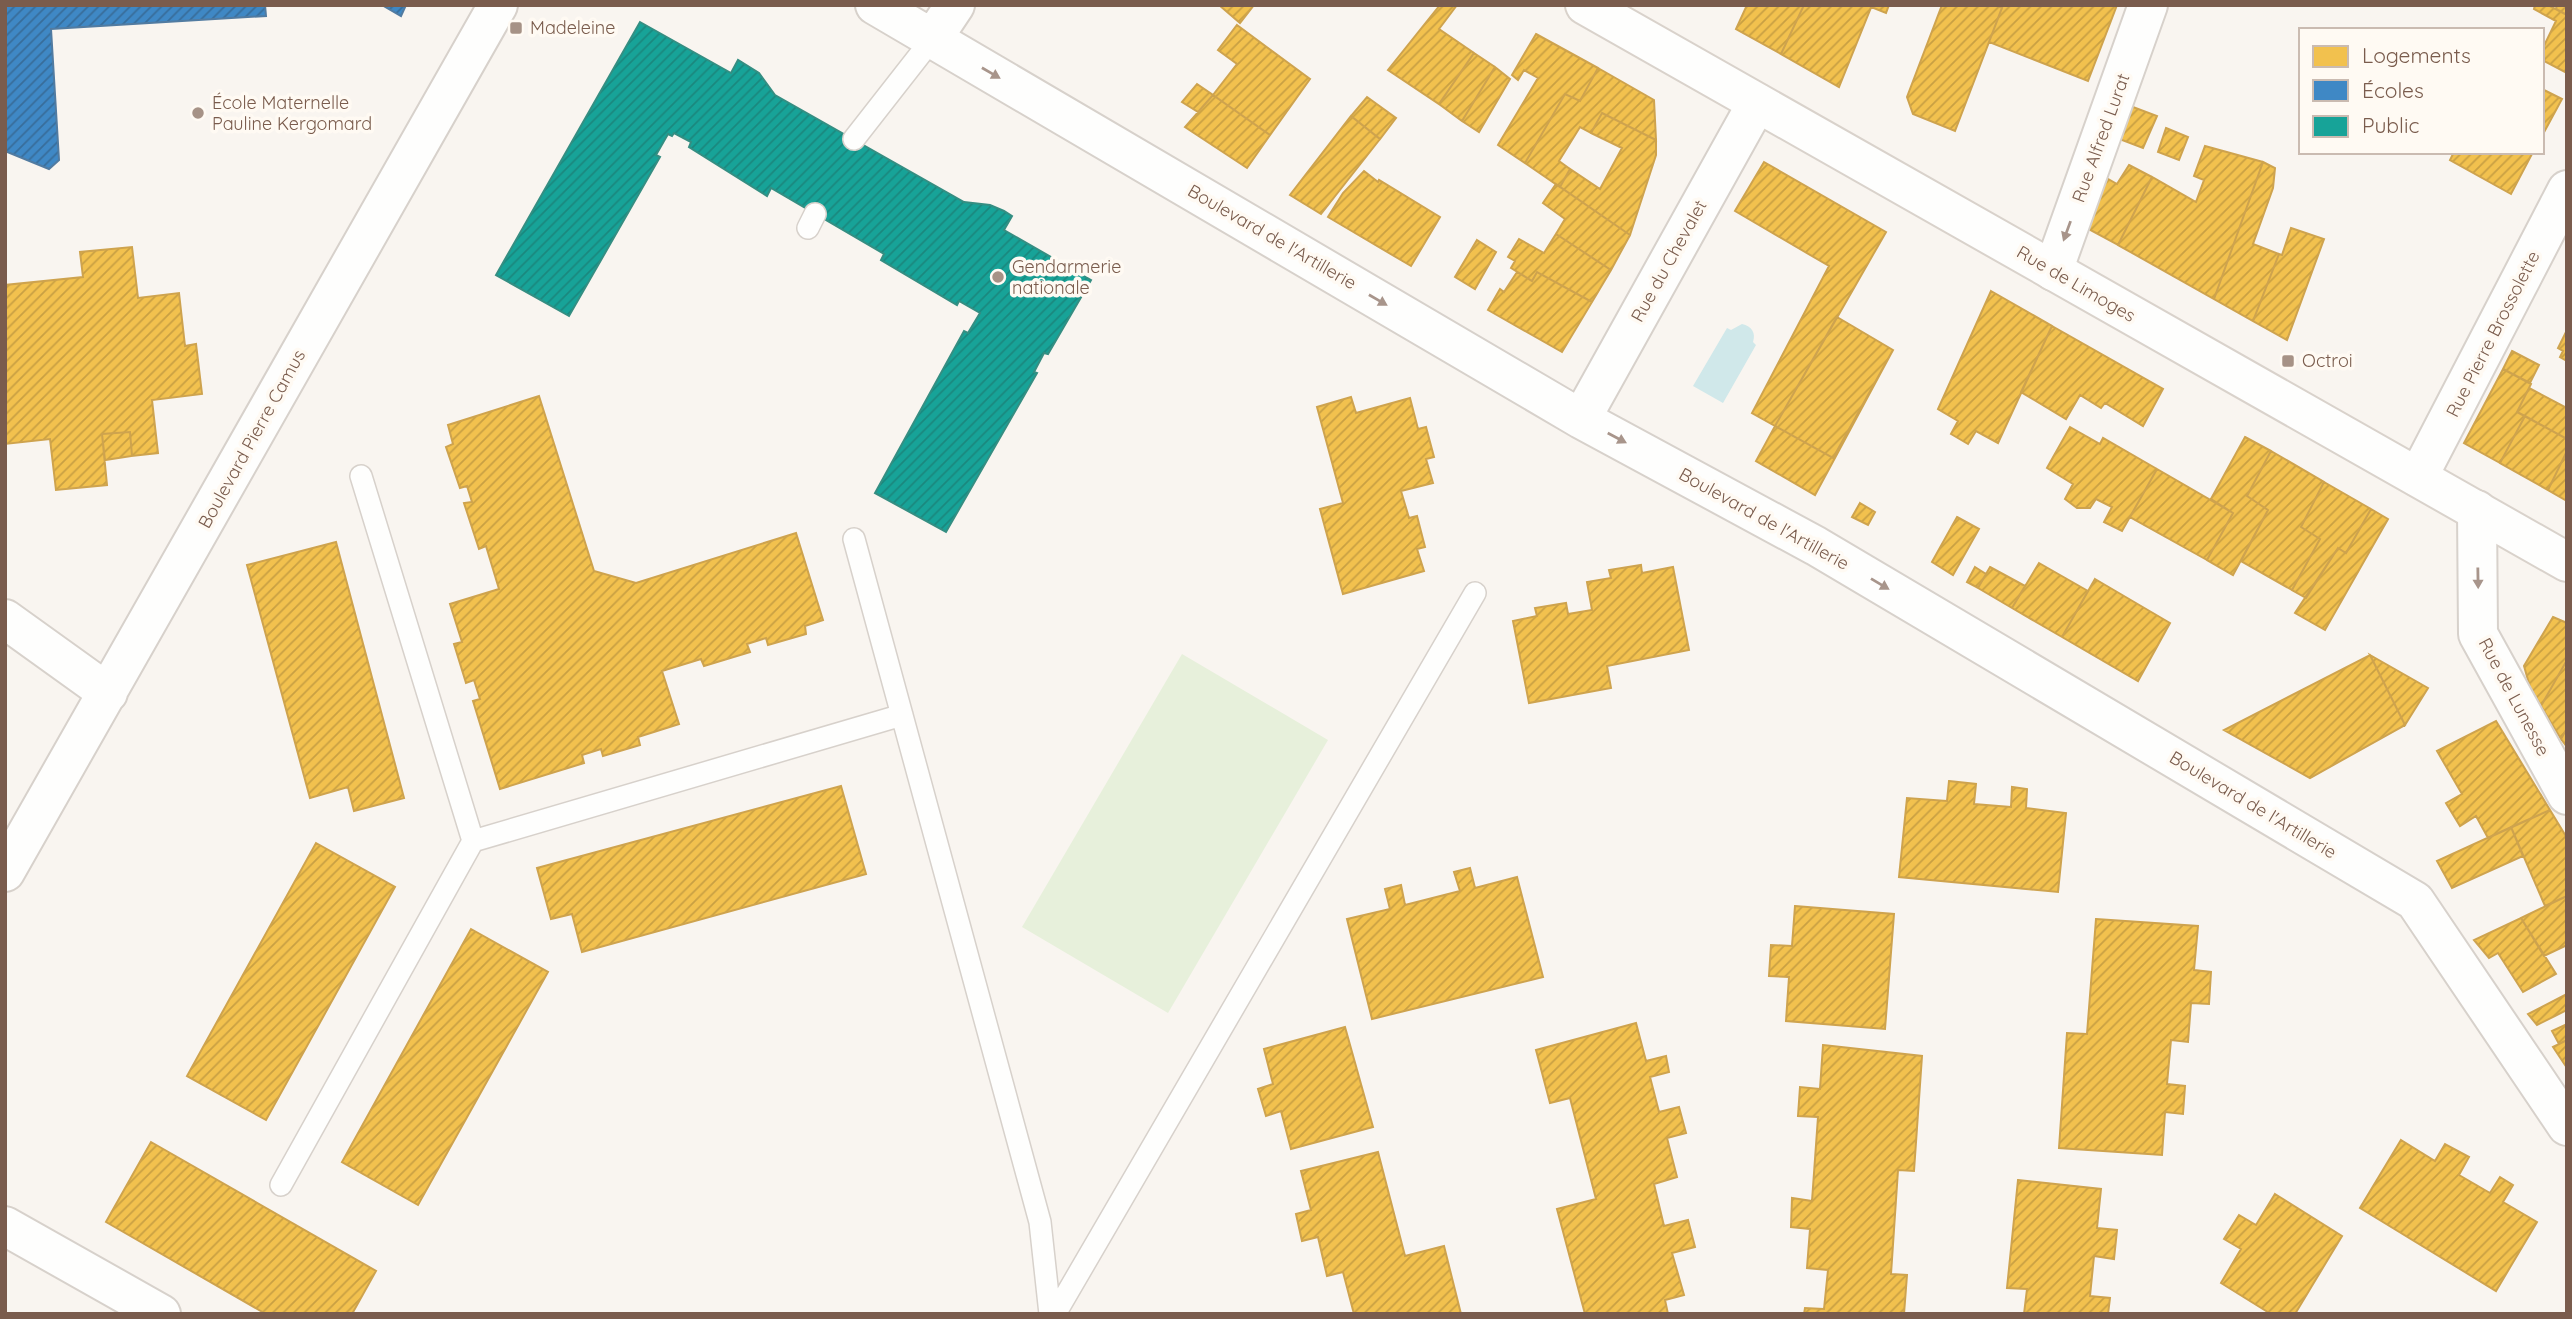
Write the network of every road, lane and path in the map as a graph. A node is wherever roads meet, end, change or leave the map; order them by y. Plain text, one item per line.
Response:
1 (498, 5) edge
2 (875, 5) edge
3 (955, 5) edge
4 (2148, 5) edge
5 (1592, 7) edge
6 (933, 38) junction
7 (1757, 103) junction
8 (854, 139) dead end
9 (2567, 190) edge
10 (2053, 271) junction
11 (1581, 419) junction
12 (361, 475) dead end
13 (2418, 477) junction
14 (2477, 510) junction
15 (854, 540) dead end
16 (2567, 562) edge
17 (1475, 593) dead end
18 (5, 619) edge
19 (108, 693) junction
20 (902, 715) junction
21 (2567, 795) edge
22 (473, 841) junction
23 (5, 872) edge
24 (2567, 1126) edge
25 (281, 1185) dead end
26 (5, 1226) edge
27 (161, 1314) edge
28 (1053, 1314) edge

1 - 19 street, Boulevard Pierre Camus
2 - 6 street, Boulevard de l'Artillerie
3 - 6 street
4 -> 10 street, Rue Alfred Lurat
5 - 7 street, Rue de Limoges
6 - 8 lane
6 -> 11 street, Boulevard de l'Artillerie
7 - 10 street, Rue de Limoges
7 - 11 street, Rue du Chevalet
9 - 13 street, Rue Pierre Brossolette
10 - 13 street, Rue de Limoges
11 -> 24 street, Boulevard de l'Artillerie
12 - 22 lane
13 - 14 street, Rue de Limoges
14 - 16 street, Rue de Limoges
14 -> 21 street, Rue de Lunesse
15 - 20 lane
17 - 28 lane
18 - 19 street
19 - 23 street, Boulevard Pierre Camus
20 - 22 lane
20 - 28 lane
22 - 25 lane
26 - 27 street

